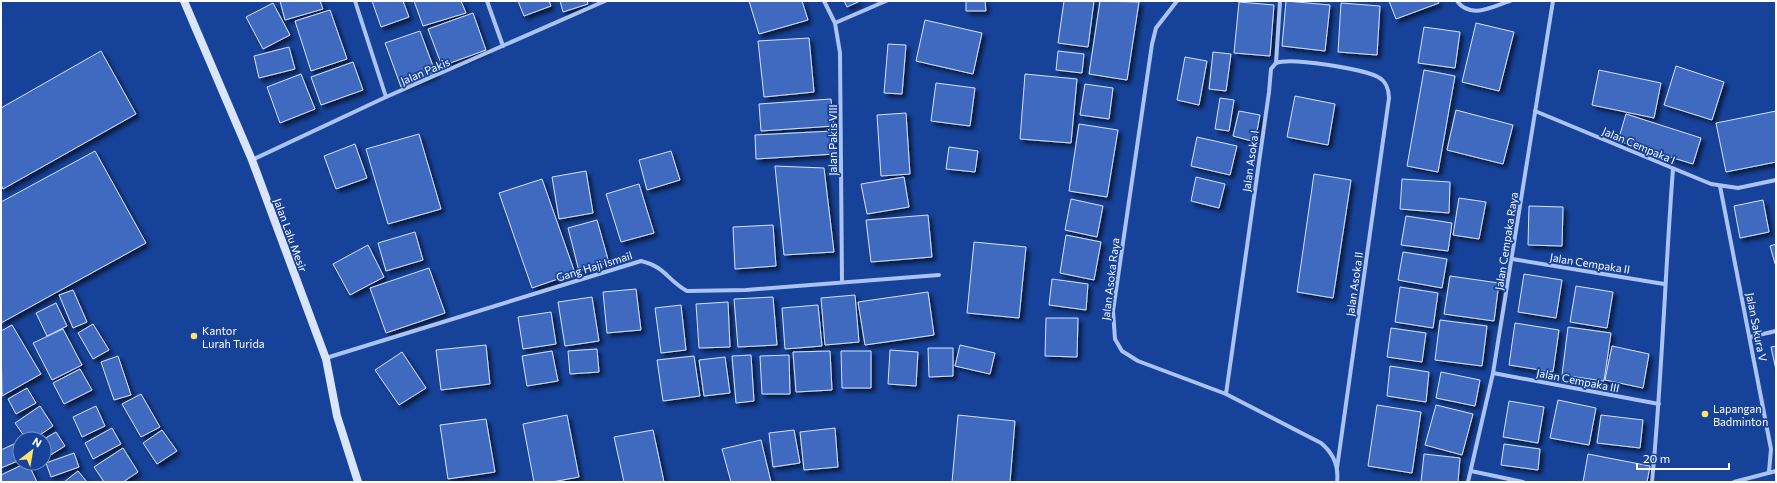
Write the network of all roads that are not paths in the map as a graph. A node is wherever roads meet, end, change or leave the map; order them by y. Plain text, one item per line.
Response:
1 (184, 1) edge
2 (355, 1) edge
3 (487, 1) edge
4 (605, 1) edge
5 (824, 1) edge
6 (886, 1) edge
7 (1177, 1) edge
8 (1280, 1) edge
9 (1457, 1) edge
10 (1510, 1) edge
11 (1553, 1) edge
12 (835, 23) junction
13 (503, 46) junction
14 (1276, 63) junction
15 (386, 97) junction
16 (1535, 111) junction
17 (252, 160) junction
18 (1673, 168) junction
19 (1776, 180) edge
20 (1720, 186) junction
21 (1512, 259) junction
22 (939, 275) dead end
23 (842, 282) junction
24 (1664, 284) junction
25 (1776, 331) edge
26 (1750, 337) junction
27 (326, 358) junction
28 (1493, 373) junction
29 (1226, 394) junction
30 (1659, 404) junction
31 (1337, 468) junction
32 (1471, 471) junction
33 (1776, 471) edge
34 (1769, 472) junction
35 (358, 482) edge
36 (1337, 482) edge
37 (1468, 482) edge
38 (1523, 482) edge
39 (1652, 482) edge
40 (1734, 482) edge

1 - 17 street, Jalan Lalu Mesir
2 - 15 street
3 - 13 street
4 - 13 street, Jalan Pakis
5 - 12 street, Jalan Pakis VIII
6 - 12 street
7 - 29 street, Jalan Asoka Raya
8 - 14 street, Jalan Asoka I
9 - 10 street
11 - 16 street, Jalan Cempaka Raya
12 - 23 street, Jalan Pakis VIII
13 - 15 street, Jalan Pakis
14 - 29 street, Jalan Asoka I
14 - 31 street, Jalan Asoka II
15 - 17 street, Jalan Pakis
16 - 18 street, Jalan Cempaka I
16 - 21 street, Jalan Cempaka Raya
17 - 27 street, Jalan Lalu Mesir
18 - 20 street, Jalan Cempaka I
18 - 24 street
19 - 20 street, Jalan Cempaka I
20 - 26 street, Jalan Sakura V
21 - 24 street, Jalan Cempaka II
21 - 28 street, Jalan Cempaka Raya
22 - 23 street, Gang Haji Ismail
23 - 27 street, Gang Haji Ismail
24 - 30 street
25 - 26 street
26 - 34 street, Jalan Sakura V
27 - 35 street, Jalan Lalu Mesir
28 - 30 street, Jalan Cempaka III
28 - 32 street, Jalan Cempaka Raya
29 - 31 street, Jalan Asoka Raya
30 - 39 street
31 - 36 street, Jalan Asoka Raya
32 - 37 street, Jalan Cempaka Raya
32 - 38 street
33 - 34 street
34 - 40 street

